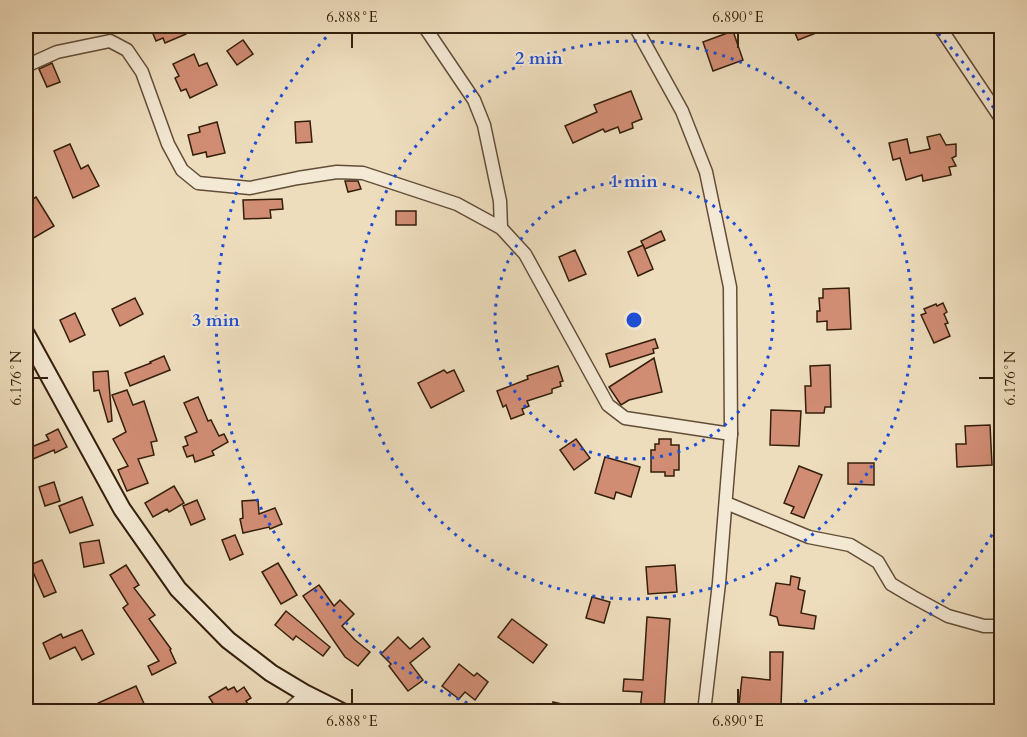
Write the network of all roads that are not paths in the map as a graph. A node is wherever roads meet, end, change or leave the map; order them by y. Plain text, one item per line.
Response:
1 (424, 26) edge
2 (635, 26) edge
3 (939, 26) edge
4 (26, 66) edge
5 (1002, 120) edge
6 (501, 228) junction
7 (28, 344) edge
8 (731, 434) junction
9 (726, 503) junction
10 (1002, 626) edge
11 (306, 694) junction
12 (287, 711) edge
13 (342, 711) edge
14 (704, 711) edge

1 - 6 street
2 - 8 street
3 - 5 street
4 - 6 street
6 - 8 street
7 - 11 street
8 - 9 street
9 - 10 street
9 - 14 street
11 - 12 street
11 - 13 street

